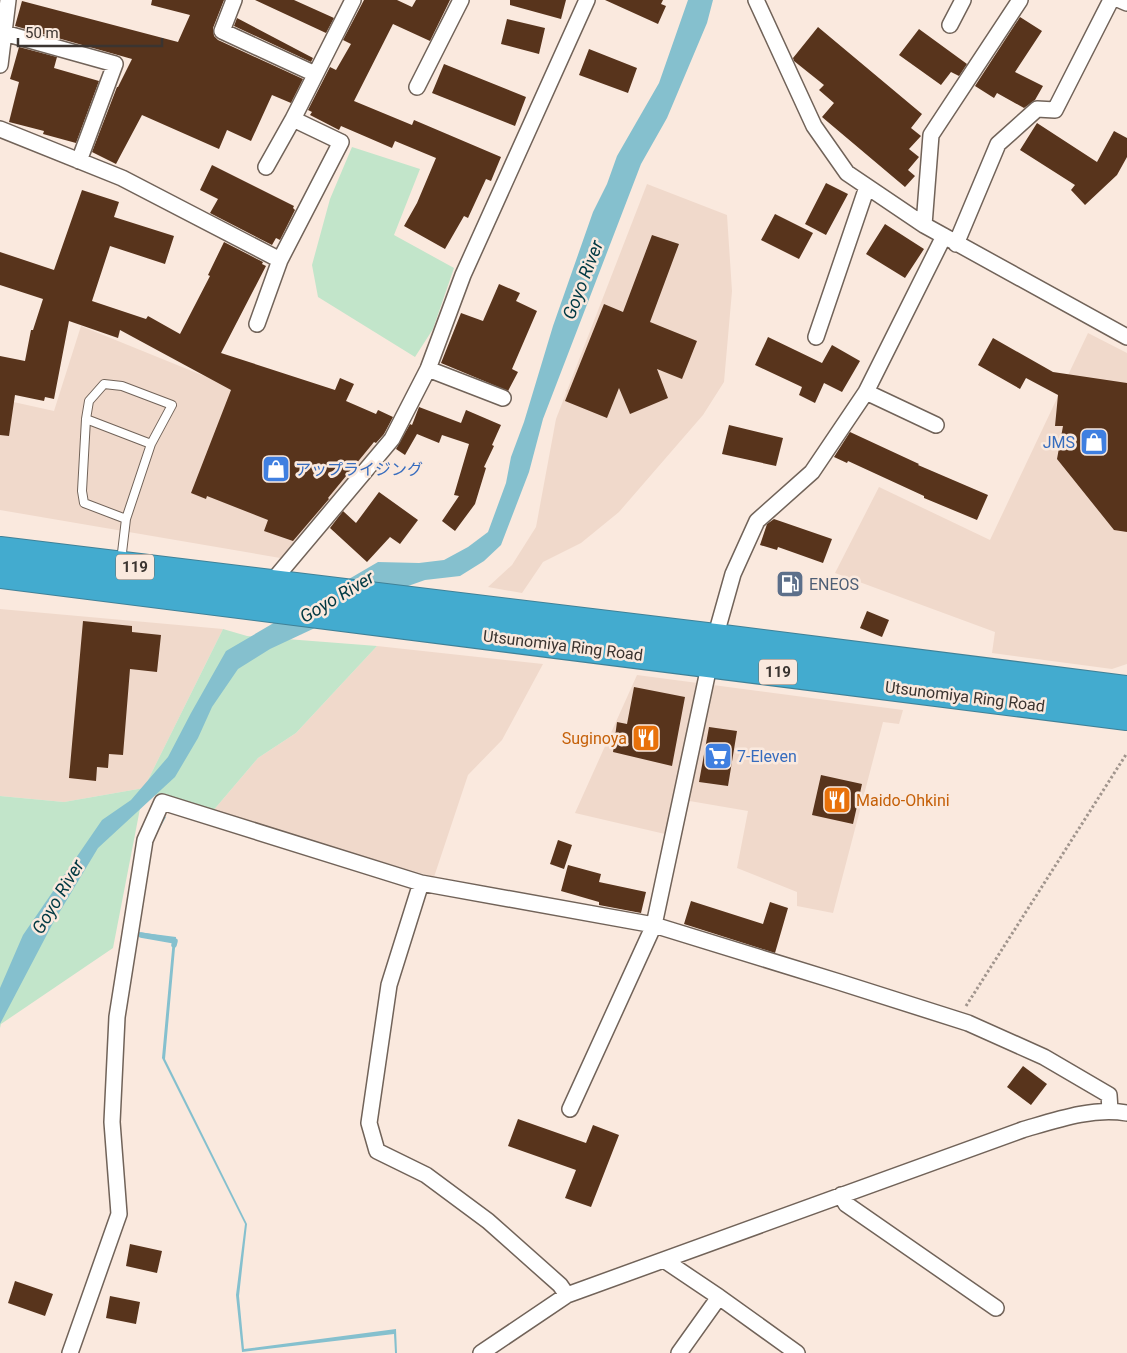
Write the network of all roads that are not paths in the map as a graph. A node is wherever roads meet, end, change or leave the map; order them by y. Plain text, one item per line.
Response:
1 (8, 0) edge
2 (234, 0) edge
3 (353, 0) edge
4 (461, 0) edge
5 (587, 0) edge
6 (756, 0) edge
7 (964, 0) edge
8 (1020, 0) edge
9 (1111, 0) edge
10 (1120, 0) edge
11 (1127, 3) edge
12 (950, 25) dead end
13 (4, 33) junction
14 (0, 65) edge
15 (315, 74) junction
16 (417, 88) dead end
17 (293, 119) junction
18 (0, 129) edge
19 (79, 161) junction
20 (266, 167) dead end
21 (867, 187) junction
22 (924, 225) junction
23 (950, 240) junction
24 (280, 260) junction
25 (257, 324) dead end
26 (816, 337) dead end
27 (1127, 337) edge
28 (428, 369) junction
29 (866, 392) junction
30 (503, 398) dead end
31 (86, 419) junction
32 (936, 425) dead end
33 (151, 444) junction
34 (126, 519) junction
35 (0, 551) edge
36 (120, 565) junction
37 (0, 574) edge
38 (0, 586) edge
39 (159, 594) junction
40 (267, 595) junction
41 (712, 651) junction
42 (1127, 690) edge
43 (1127, 716) edge
44 (421, 883) junction
45 (654, 925) junction
46 (570, 1109) dead end
47 (1110, 1110) junction
48 (1127, 1112) edge
49 (841, 1195) junction
50 (664, 1260) junction
51 (567, 1295) junction
52 (718, 1297) junction
53 (996, 1308) dead end
54 (70, 1353) edge
55 (481, 1353) edge
56 (679, 1353) edge
57 (797, 1353) edge

1 - 13 street
2 - 15 street
3 - 15 street
4 - 16 street
5 - 28 street
6 - 21 street
7 - 12 street
8 - 22 street
9 - 23 street
10 - 11 street
13 - 14 street
13 - 19 street
15 - 17 street
17 - 20 street
17 - 24 street
18 - 19 street
19 - 24 street
21 - 22 street
21 - 26 street
22 - 23 street
23 - 27 street
23 - 29 street
24 - 25 street
28 - 30 street
28 - 40 street
29 - 32 street
29 - 41 street
31 - 33 lane
31 - 33 lane
31 - 34 lane
33 - 34 lane
34 - 36 lane
35 - 36 highway, Utsunomiya Ring Road / 119
36 - 40 highway, Utsunomiya Ring Road / 119
37 - 39 highway, Utsunomiya Ring Road / 119
38 - 39 highway, 119
39 - 40 highway, Utsunomiya Ring Road / 119
40 - 41 highway, Utsunomiya Ring Road / 119
41 - 42 highway, Utsunomiya Ring Road / 119
41 - 43 highway, Utsunomiya Ring Road / 119
41 - 45 street
44 - 45 street
44 - 51 street
44 - 54 street
45 - 46 street
45 - 47 street
47 - 48 street
47 - 49 street
49 - 50 street
49 - 53 street
50 - 51 street
50 - 52 street
51 - 55 street
52 - 56 street
52 - 57 street

